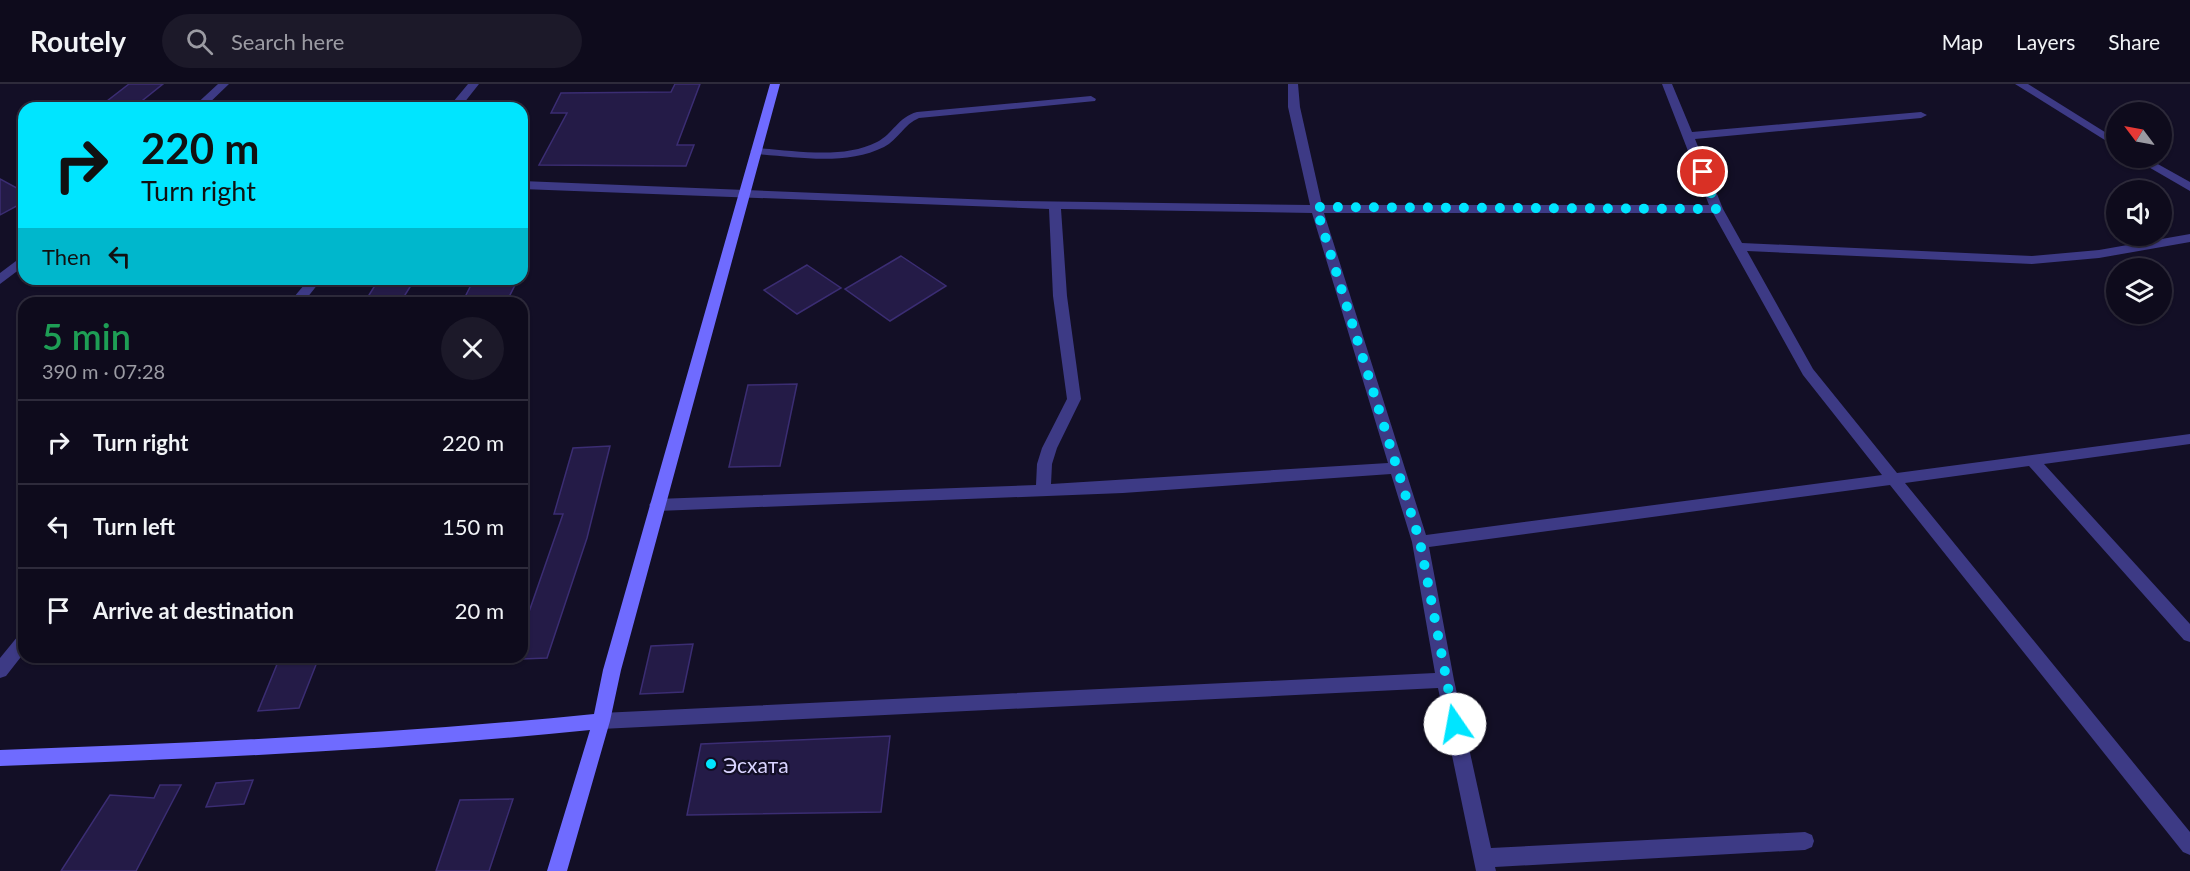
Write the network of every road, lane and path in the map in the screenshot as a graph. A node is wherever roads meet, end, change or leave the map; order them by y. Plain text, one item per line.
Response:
1 (224, 84) edge
2 (474, 84) edge
3 (776, 84) edge
4 (1293, 84) edge
5 (1667, 84) edge
6 (2020, 84) edge
7 (1091, 99) dead end
8 (204, 102) edge
9 (459, 102) edge
10 (1921, 115) dead end
11 (1689, 136) junction
12 (2106, 138) edge
13 (756, 151) junction
14 (2157, 168) edge
15 (528, 186) edge
16 (2190, 187) edge
17 (742, 196) junction
18 (1055, 206) junction
19 (1316, 207) junction
20 (1717, 209) junction
21 (2190, 238) edge
22 (1737, 247) junction
23 (18, 264) edge
24 (0, 280) edge
25 (311, 285) edge
26 (301, 297) edge
27 (2190, 439) edge
28 (2032, 460) junction
29 (1397, 468) junction
30 (1893, 480) junction
31 (1043, 490) junction
32 (657, 505) junction
33 (1420, 542) junction
34 (2190, 635) edge
35 (18, 648) edge
36 (0, 671) edge
37 (1445, 680) junction
38 (601, 721) junction
39 (0, 758) edge
40 (1805, 841) dead end
41 (2190, 846) edge
42 (1484, 864) edge
43 (557, 871) edge

1 - 8 street
2 - 9 street
3 - 13 street
4 - 19 street
5 - 11 street
6 - 12 street
7 - 13 street
10 - 11 street
11 - 20 street
13 - 17 street
14 - 16 street
15 - 17 street
17 - 18 street
17 - 32 street
18 - 19 street
18 - 31 street
19 - 20 street
19 - 29 street
20 - 22 street
21 - 22 street
22 - 30 street
23 - 24 street
25 - 26 street
27 - 28 street
28 - 30 street
28 - 34 street
29 - 31 street
29 - 33 street
30 - 33 street
30 - 41 street
31 - 32 street
32 - 38 street
33 - 37 street
35 - 36 street
37 - 38 street
37 - 42 street
38 - 39 street
38 - 43 street
40 - 42 street

